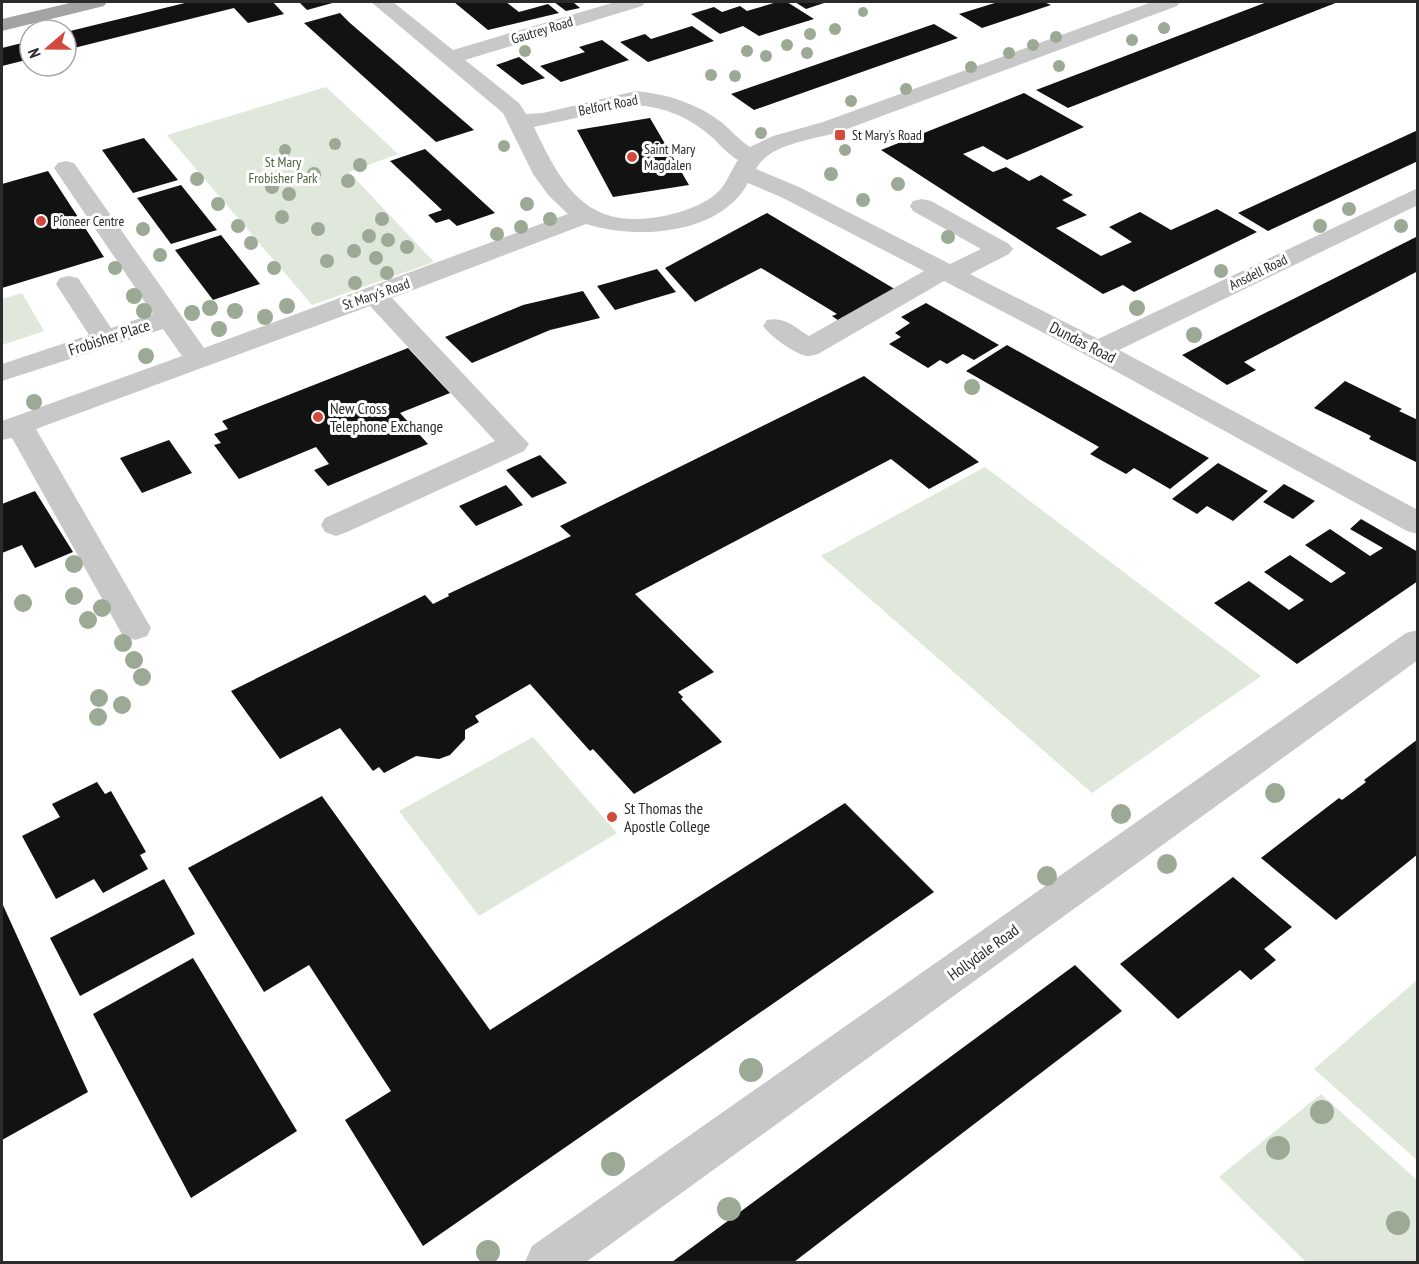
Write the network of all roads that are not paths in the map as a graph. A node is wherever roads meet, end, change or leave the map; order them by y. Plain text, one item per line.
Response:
1 (97, 2) edge
2 (381, 2) edge
3 (635, 2) edge
4 (1170, 2) edge
5 (2, 25) edge
6 (448, 58) junction
7 (520, 121) junction
8 (747, 165) junction
9 (66, 168) dead end
10 (1418, 195) edge
11 (922, 206) dead end
12 (584, 215) junction
13 (946, 272) junction
14 (69, 284) dead end
15 (374, 295) junction
16 (169, 318) junction
17 (776, 326) dead end
18 (104, 339) junction
19 (1098, 350) junction
20 (198, 358) junction
21 (2, 373) edge
22 (10, 428) edge
23 (1418, 524) edge
24 (336, 525) dead end
25 (135, 628) dead end
26 (1418, 642) edge
27 (548, 1263) edge

1 - 5 main road
2 - 6 street
3 - 6 street, Gautrey Road
4 - 8 street
6 - 7 street
7 - 8 street, Belfort Road
7 - 12 street
8 - 12 street
8 - 13 street, Dundas Road
9 - 16 street
10 - 19 street, Ansdell Road
11 - 13 street
12 - 15 street, St Mary's Road
13 - 17 street
13 - 19 street, Dundas Road
14 - 18 street
15 - 20 street, St Mary's Road
15 - 24 street
16 - 18 street, Frobisher Place
16 - 20 street, Frobisher Place
18 - 21 street, Frobisher Place
19 - 23 street, Dundas Road
20 - 22 street, St Mary's Road
22 - 25 street
26 - 27 street, Hollydale Road

